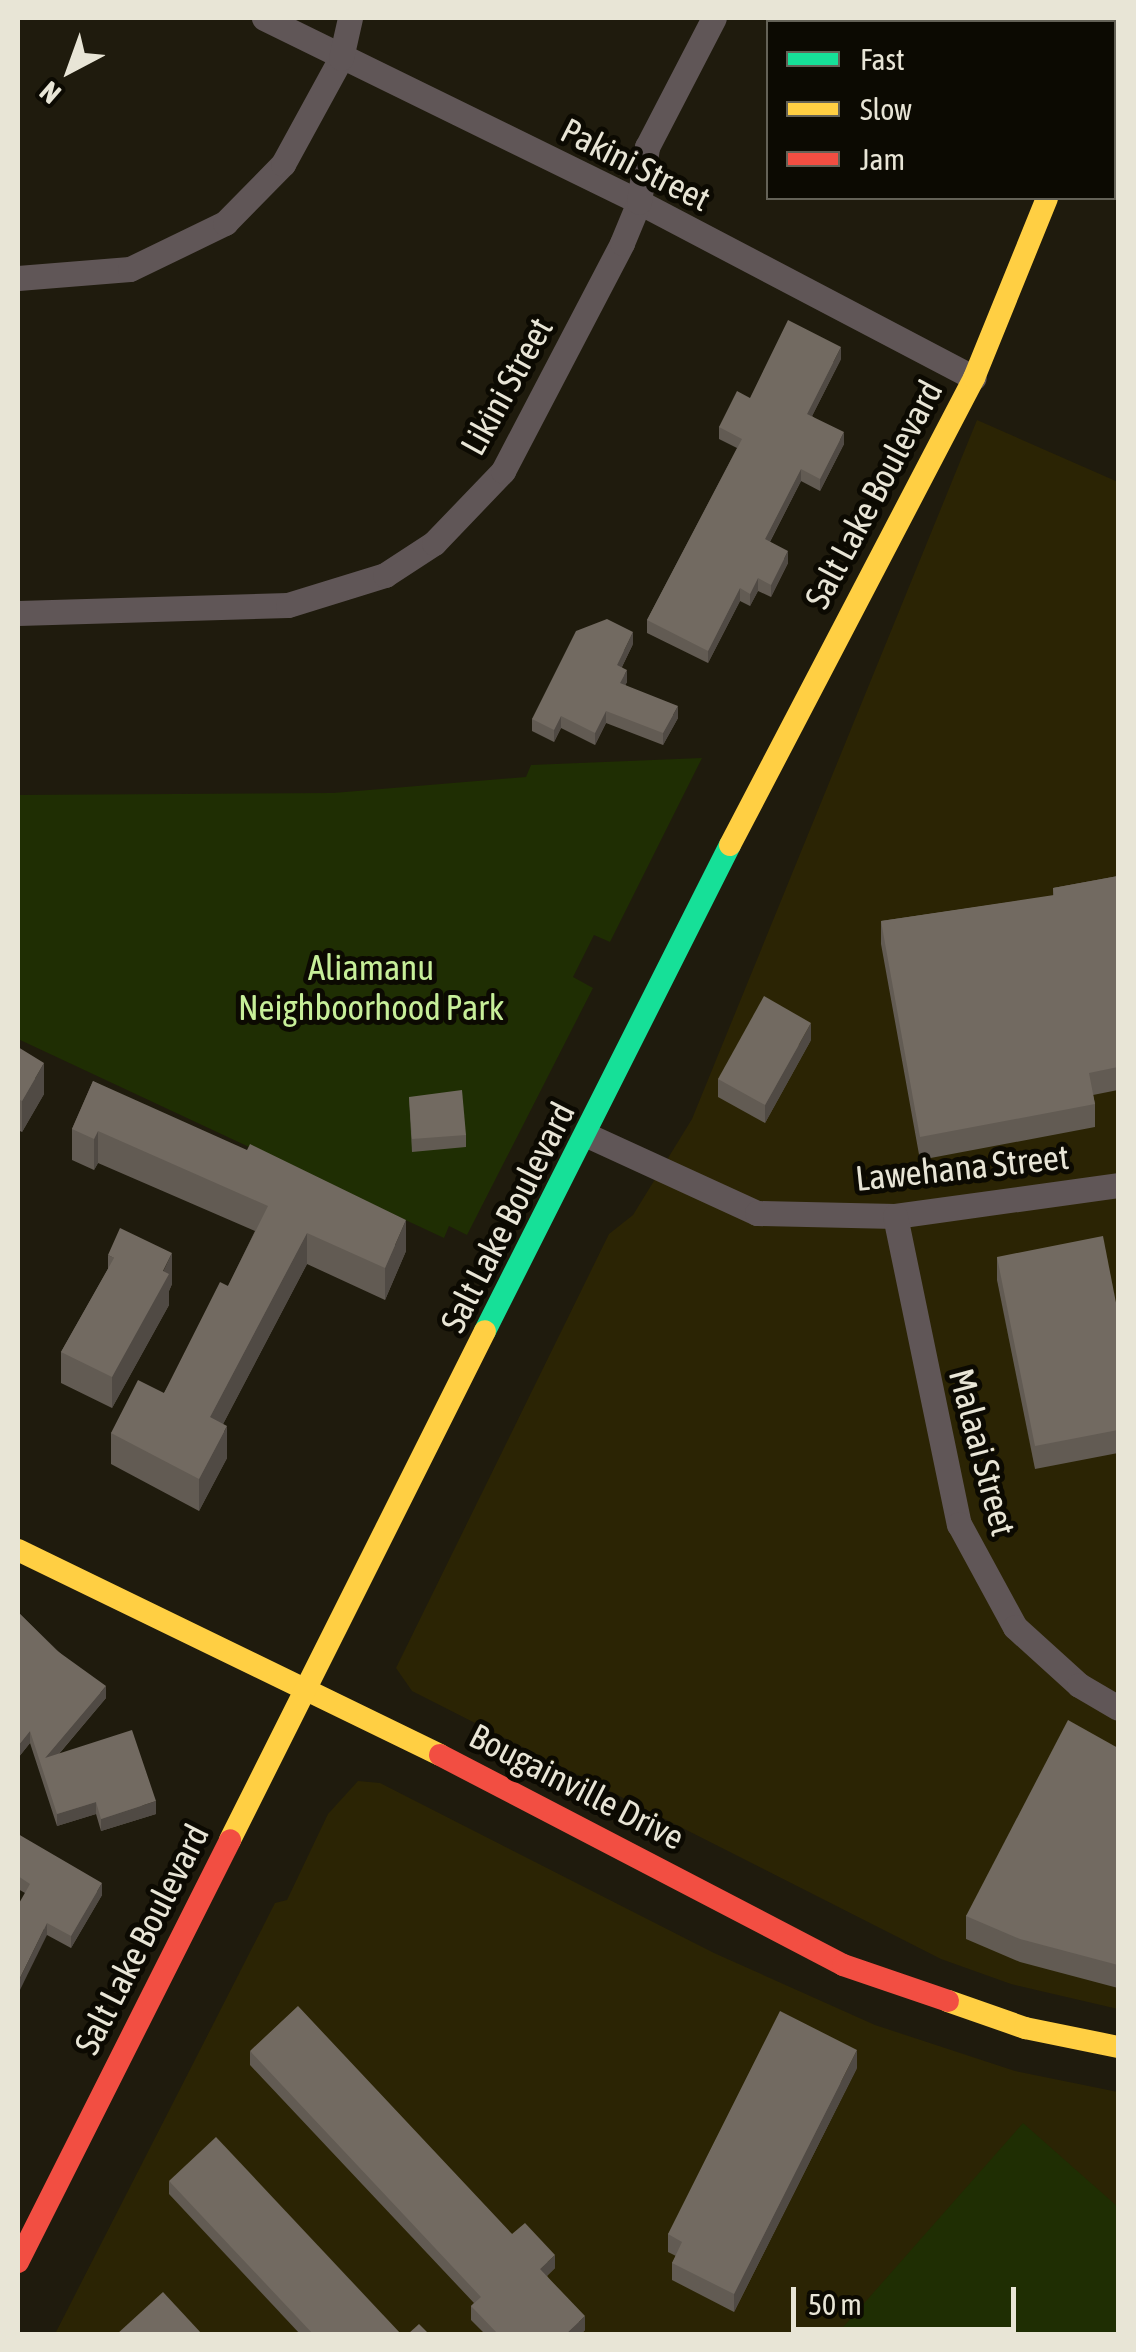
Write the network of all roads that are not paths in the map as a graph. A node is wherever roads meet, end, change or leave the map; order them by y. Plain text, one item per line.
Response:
1 (264, 18) edge
2 (350, 18) edge
3 (714, 18) edge
4 (340, 58) junction
5 (1046, 200) edge
6 (639, 202) junction
7 (18, 278) edge
8 (974, 378) junction
9 (18, 614) edge
10 (588, 1136) junction
11 (1118, 1185) edge
12 (895, 1216) junction
13 (18, 1550) edge
14 (304, 1688) junction
15 (1118, 1708) edge
16 (1118, 2048) edge
17 (18, 2262) edge

1 - 4 street, Pakini Street
2 - 4 street
3 - 6 street, Likini Street
4 - 6 street, Pakini Street
4 - 7 street
5 - 8 main road, Salt Lake Boulevard
6 - 8 street, Pakini Street
6 - 9 street, Likini Street
8 - 10 main road, Salt Lake Boulevard
10 - 12 street, Lawehana Street
10 - 14 main road, Salt Lake Boulevard
11 - 12 street, Lawehana Street
12 - 15 street, Malaai Street
13 - 14 main road, Bougainville Drive
14 - 16 main road, Bougainville Drive
14 - 17 main road, Salt Lake Boulevard

